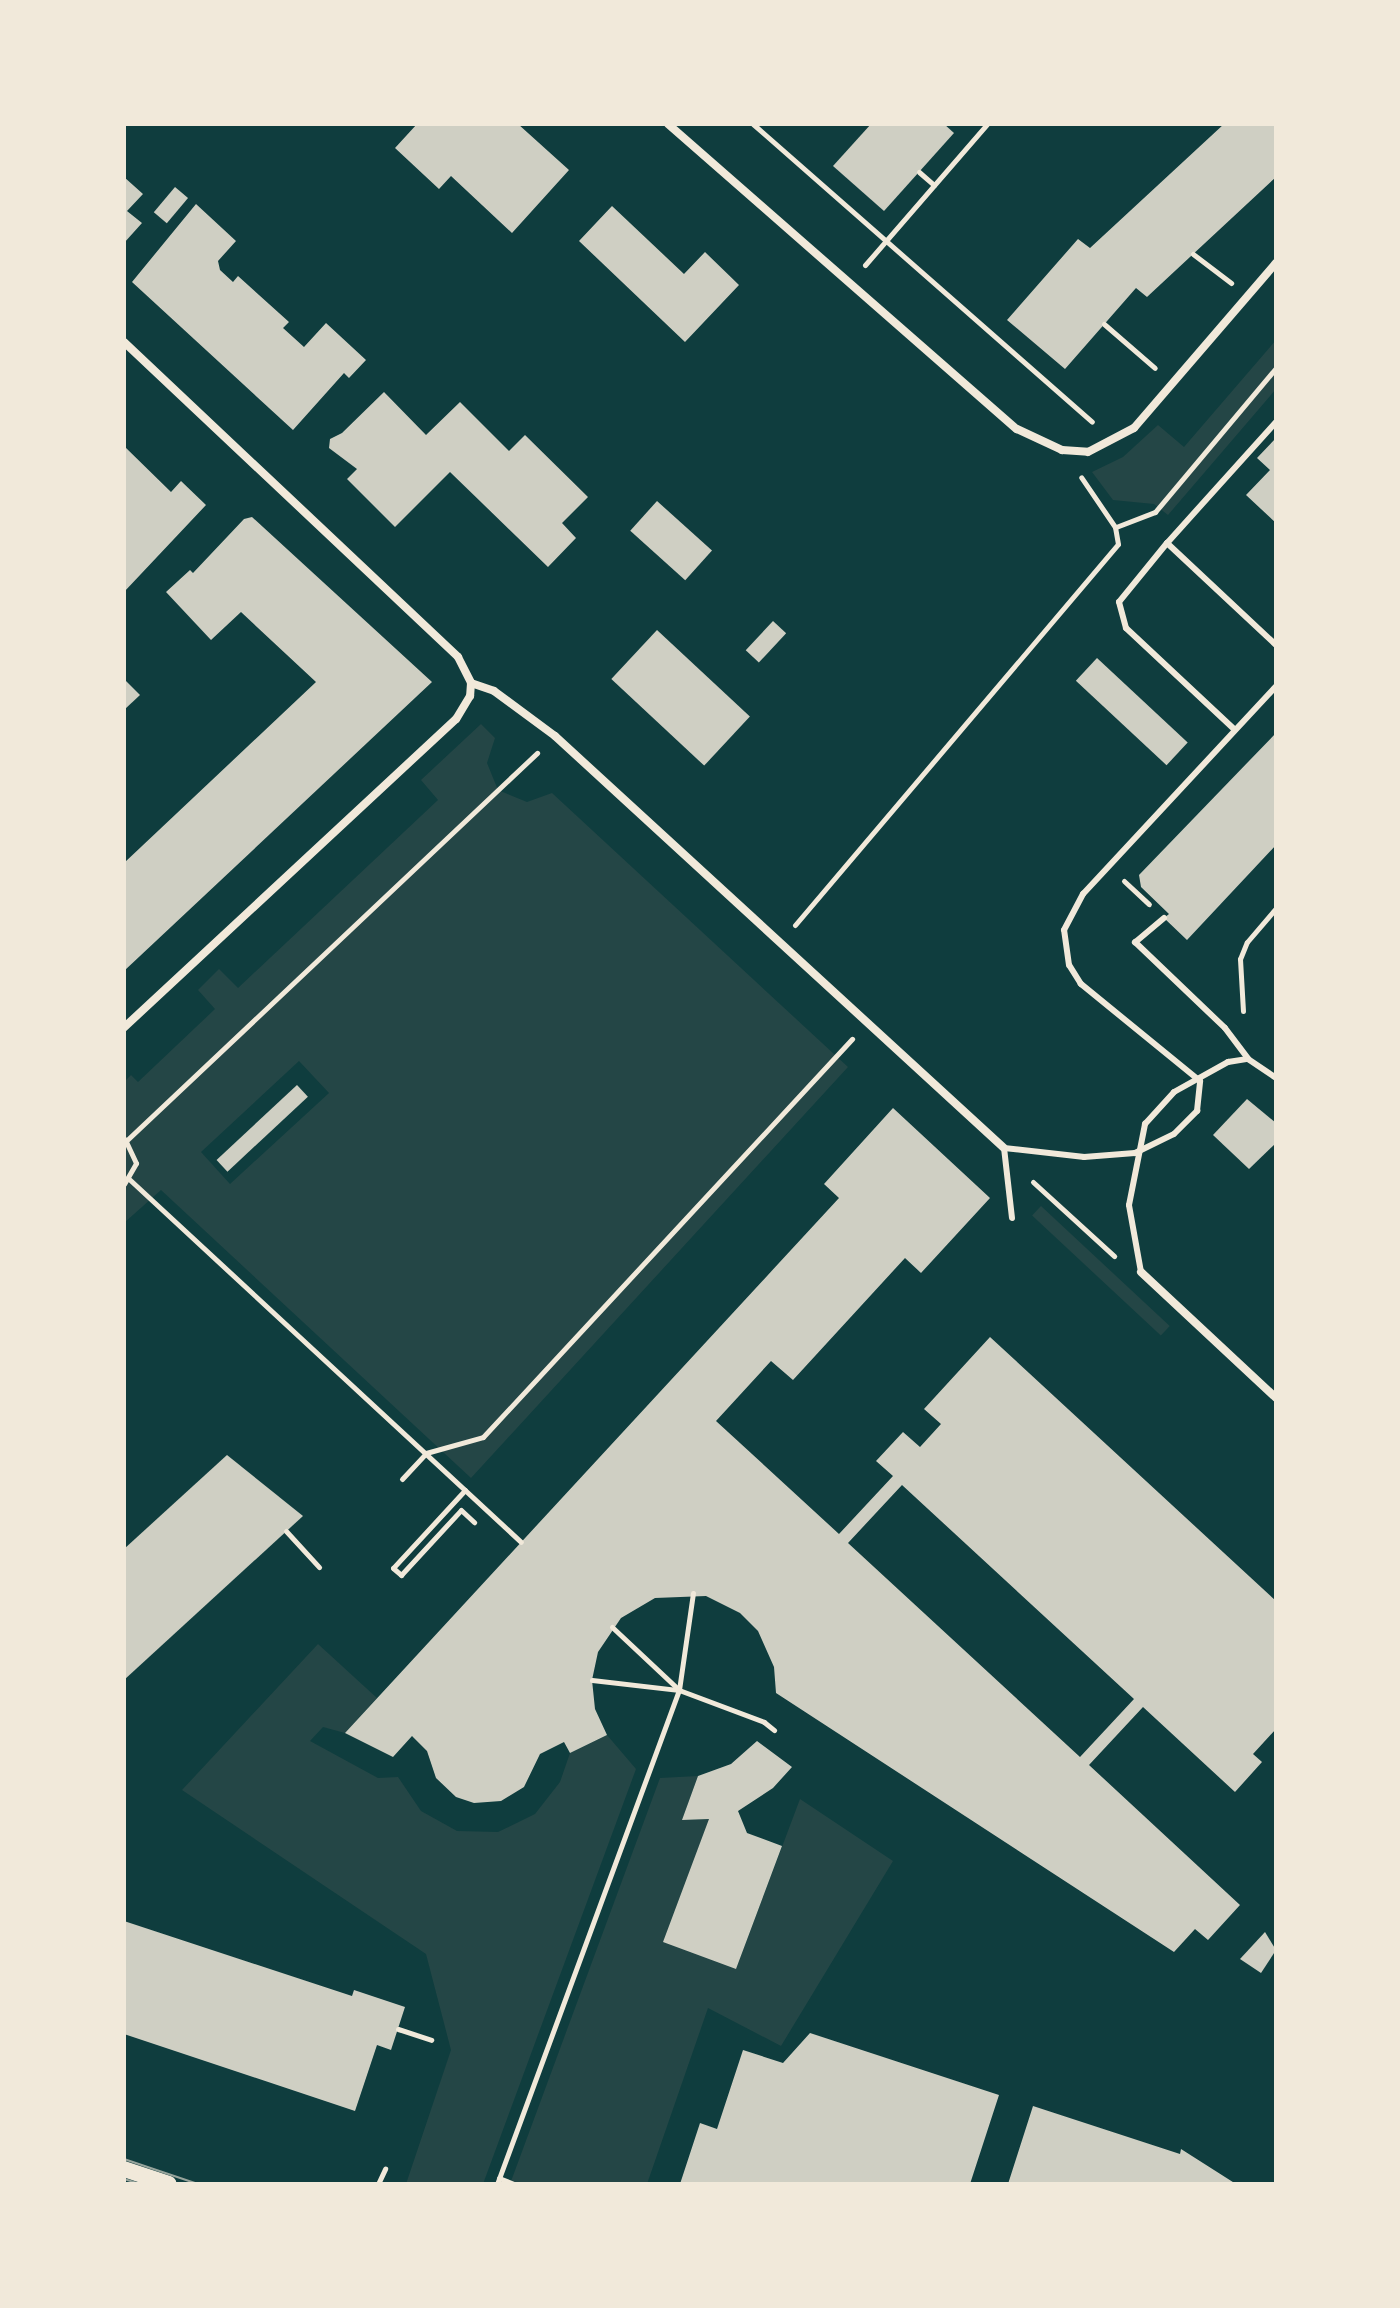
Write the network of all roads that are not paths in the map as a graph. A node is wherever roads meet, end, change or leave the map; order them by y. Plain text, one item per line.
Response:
1 (668, 124) edge
2 (1276, 263) edge
3 (124, 342) edge
4 (1276, 422) edge
5 (1167, 543) junction
6 (1276, 645) edge
7 (471, 683) junction
8 (1276, 686) edge
9 (1235, 730) junction
10 (1164, 918) road end
11 (124, 1028) edge
12 (1248, 1059) junction
13 (1276, 1078) edge
14 (1200, 1081) junction
15 (1004, 1148) junction
16 (1135, 1153) junction
17 (1012, 1218) dead end
18 (1141, 1272) joint
19 (1276, 1398) edge
20 (124, 2169) edge
21 (169, 2184) edge

1 - 2 street
3 - 7 street
4 - 5 lane
5 - 6 lane
5 - 9 lane
7 - 11 street
7 - 15 street
8 - 9 lane
9 - 14 lane
10 - 12 lane
12 - 13 lane
12 - 14 lane
14 - 16 lane
14 - 16 lane
15 - 16 lane
15 - 17 lane
16 - 18 lane
18 - 19 street
20 - 21 main road

